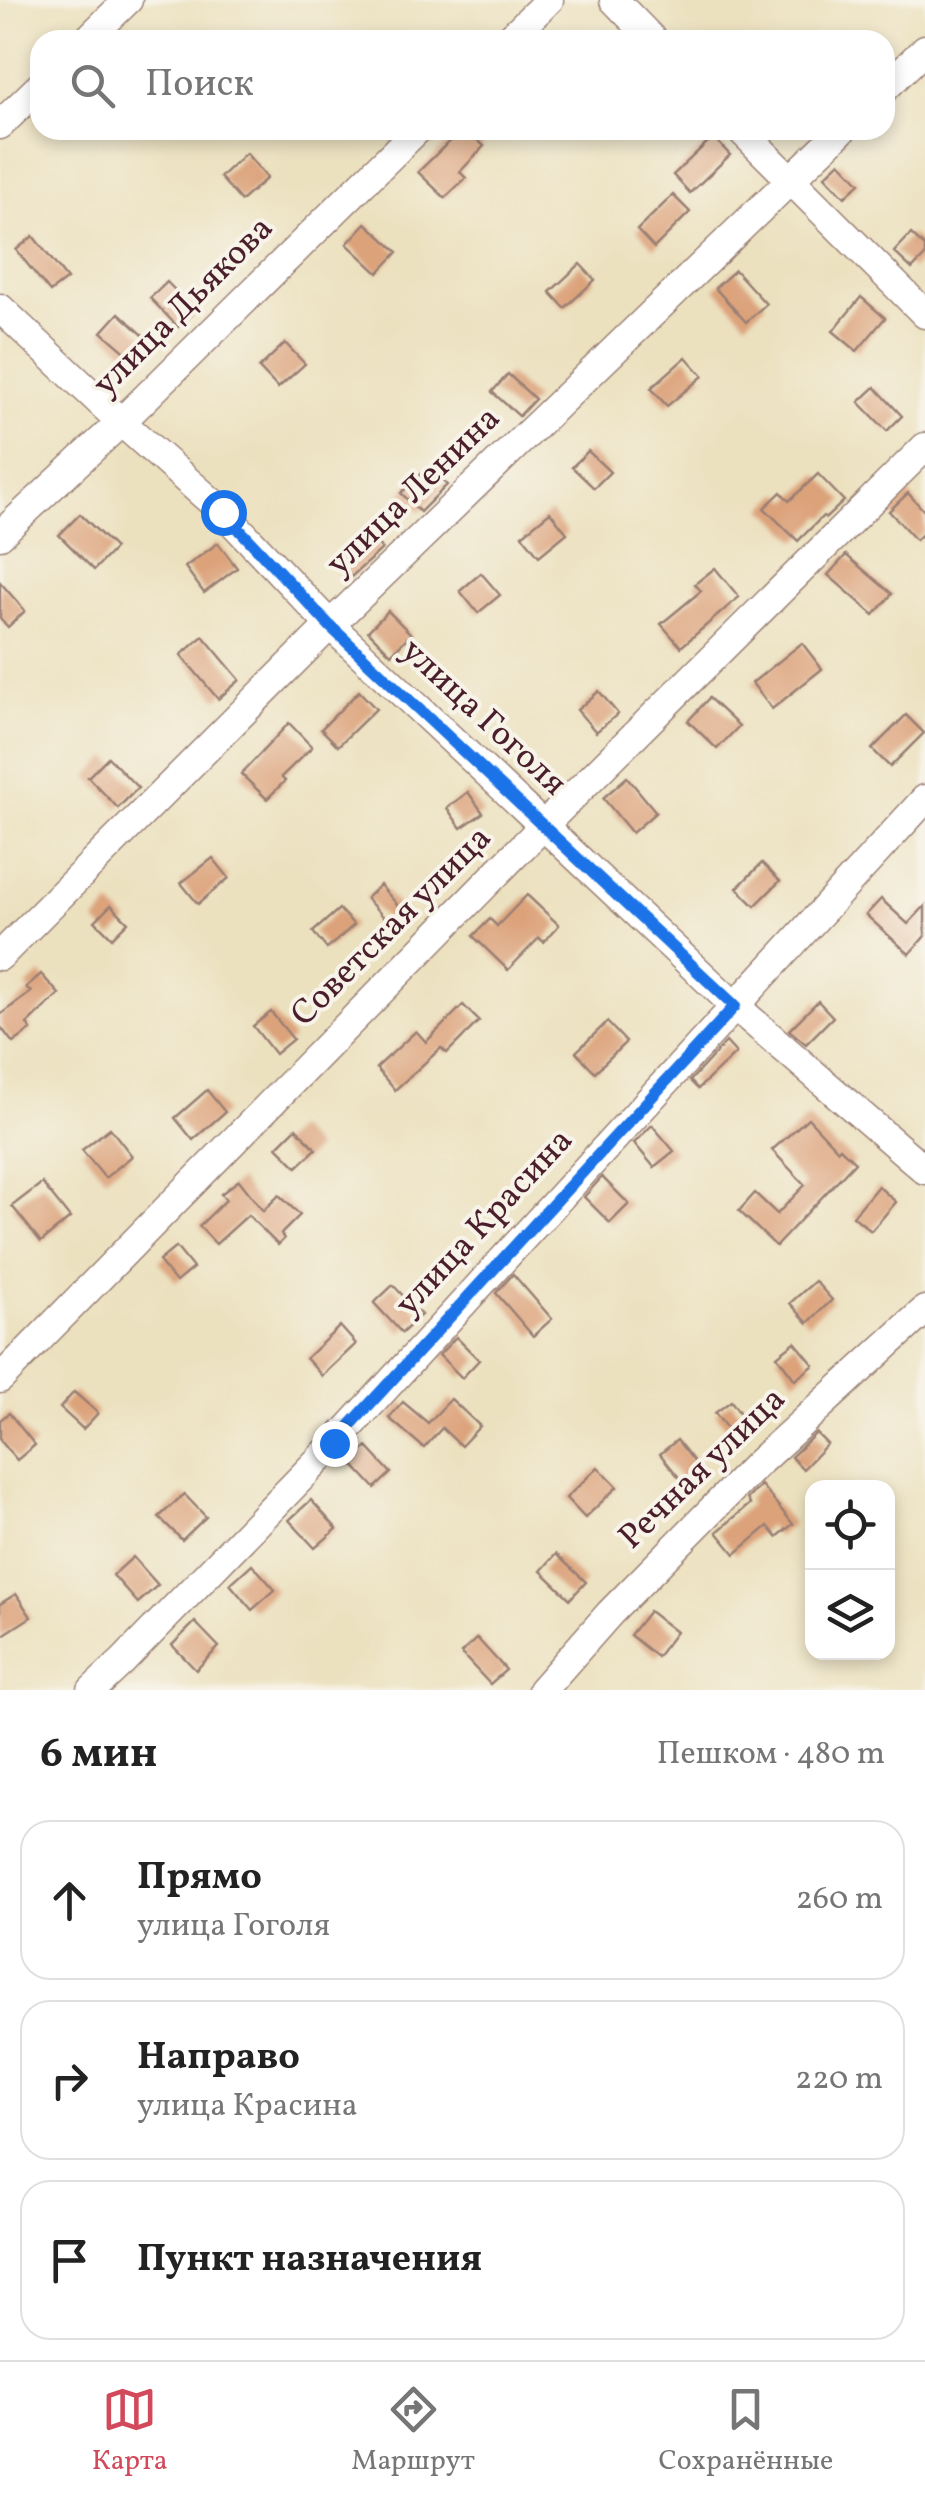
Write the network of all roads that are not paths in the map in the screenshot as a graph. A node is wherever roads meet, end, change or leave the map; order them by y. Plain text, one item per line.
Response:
1 (128, 0) edge
2 (548, 0) edge
3 (614, 0) edge
4 (97, 30) edge
5 (518, 30) edge
6 (643, 30) edge
7 (925, 49) edge
8 (895, 78) edge
9 (30, 96) edge
10 (0, 125) edge
11 (407, 140) edge
12 (751, 140) edge
13 (832, 140) edge
14 (790, 180) junction
15 (0, 308) edge
16 (925, 314) edge
17 (121, 422) junction
18 (925, 446) edge
19 (0, 535) edge
20 (330, 626) junction
21 (925, 799) edge
22 (544, 826) junction
23 (0, 956) edge
24 (735, 1006) junction
25 (925, 1170) edge
26 (925, 1310) edge
27 (0, 1379) edge
28 (92, 1690) edge
29 (542, 1690) edge

1 - 4 street
2 - 5 street
3 - 6 street
7 - 8 street
9 - 10 street
11 - 17 street, улица Дьякова
12 - 14 street
13 - 14 street, улица Ленина
14 - 16 street
14 - 20 street, улица Ленина
15 - 17 street, улица Гоголя
17 - 19 street, улица Дьякова
17 - 20 street, улица Гоголя
18 - 22 street, Советская улица
20 - 22 street, улица Гоголя
20 - 23 street, улица Ленина
21 - 24 street, улица Красина
22 - 24 street, улица Гоголя
22 - 27 street, Советская улица
24 - 25 street, улица Гоголя
24 - 28 street, улица Красина
26 - 29 street, Речная улица

